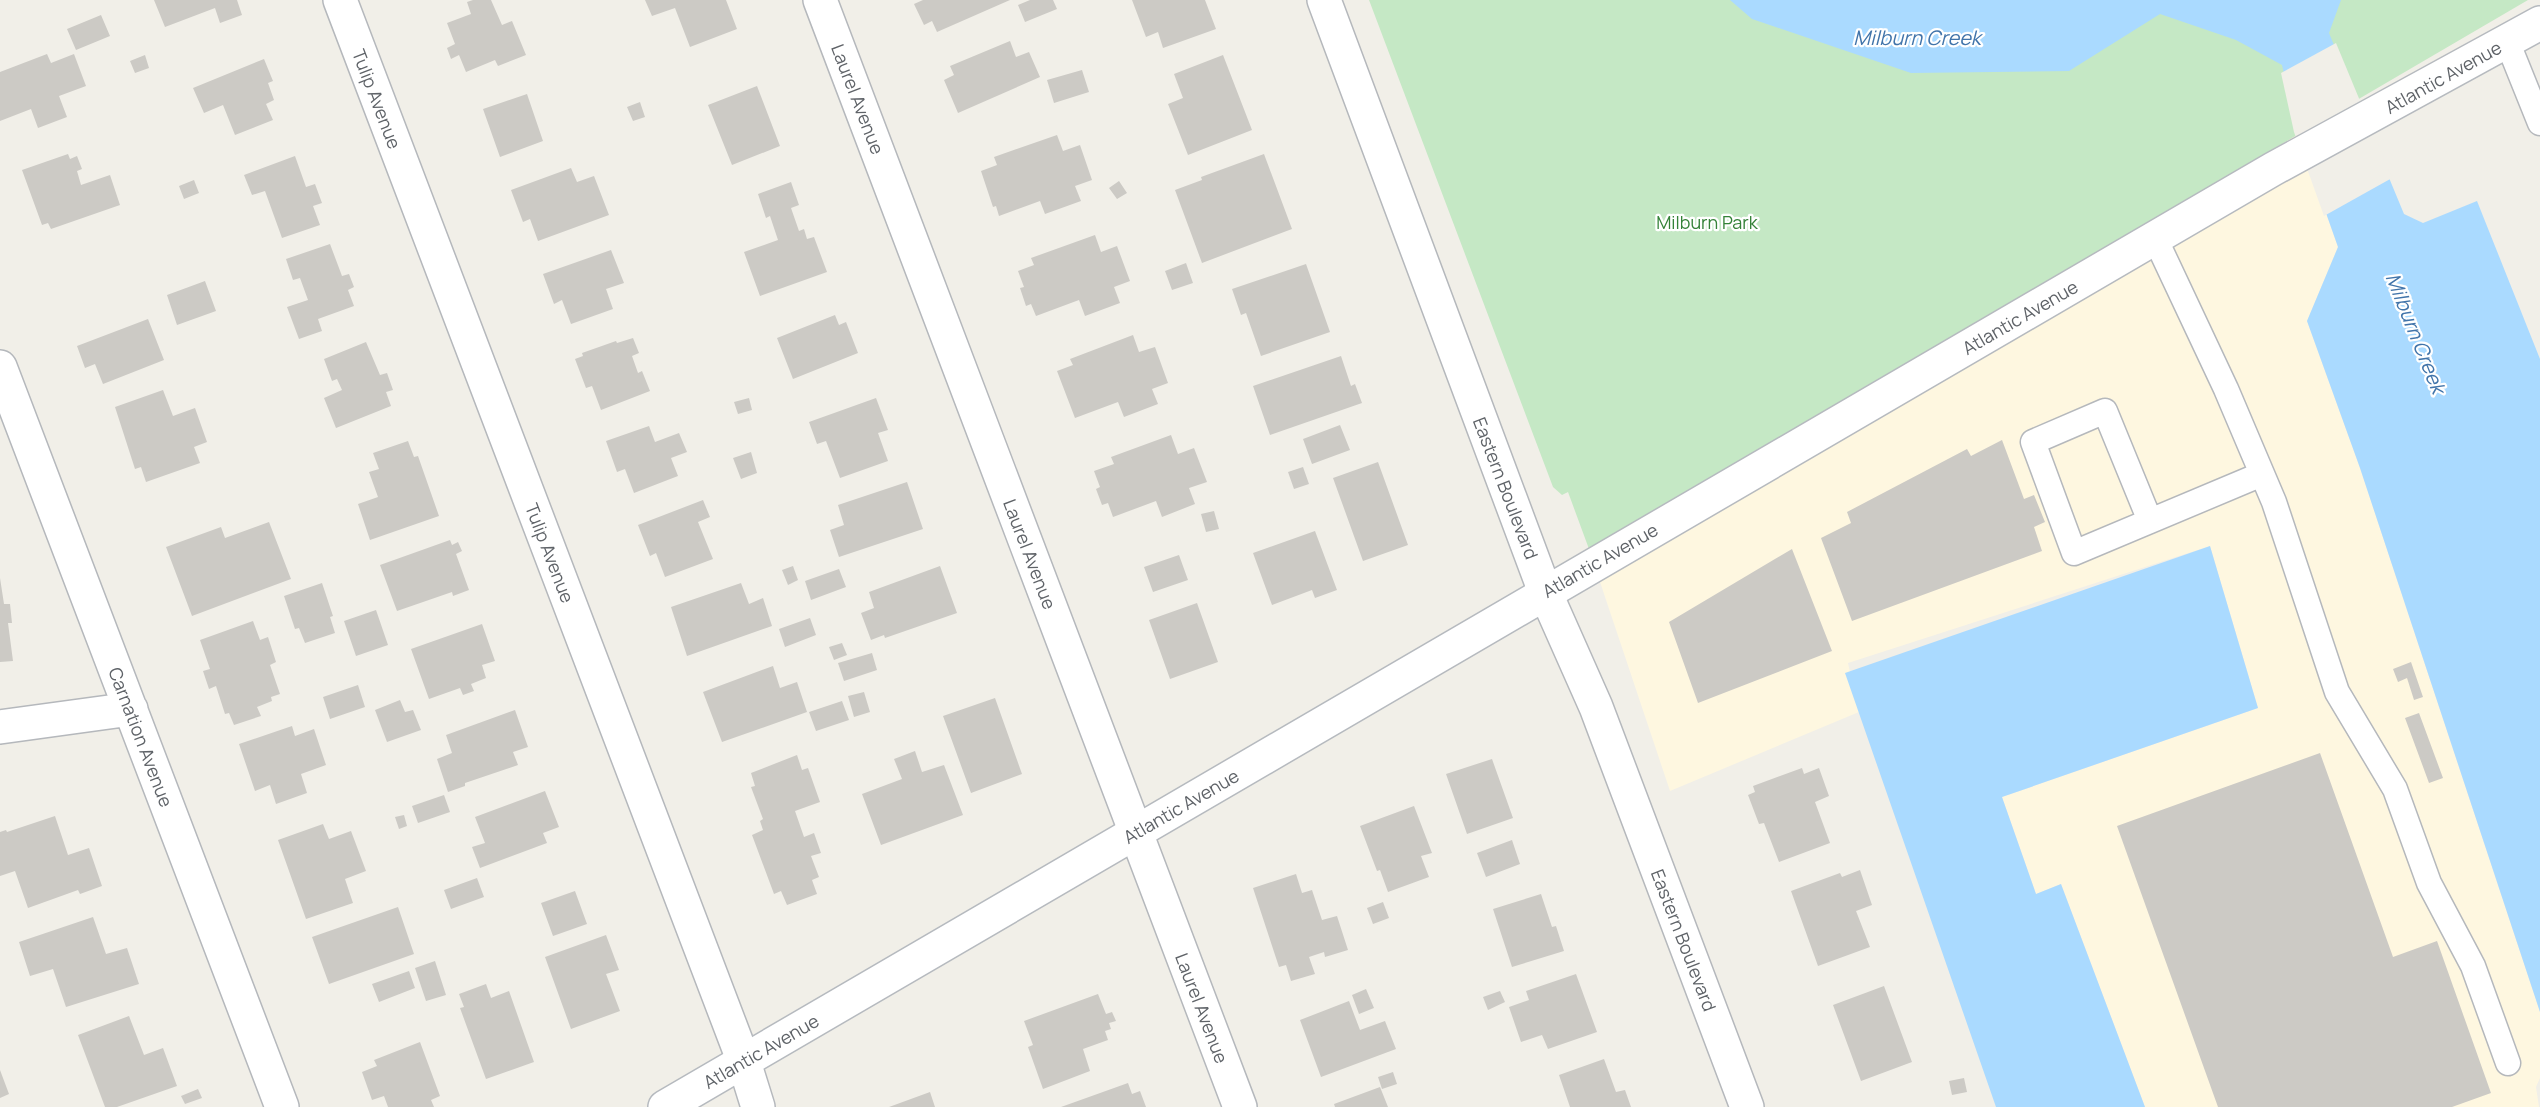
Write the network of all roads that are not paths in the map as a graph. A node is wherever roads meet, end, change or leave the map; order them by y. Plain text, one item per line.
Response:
1 (340, 0) edge
2 (820, 0) edge
3 (1324, 0) edge
4 (2540, 23) edge
5 (2507, 41) junction
6 (2540, 123) edge
7 (2155, 238) junction
8 (0, 367) edge
9 (2262, 474) junction
10 (2150, 521) junction
11 (1545, 592) junction
12 (131, 709) junction
13 (0, 727) edge
14 (1136, 832) junction
15 (744, 1062) junction
16 (2508, 1063) dead end
17 (282, 1107) edge
18 (665, 1107) edge
19 (758, 1107) edge
20 (1240, 1107) edge
21 (1747, 1107) edge

1 - 15 street, Tulip Avenue
2 - 14 street, Laurel Avenue
3 - 11 street, Eastern Boulevard
4 - 5 street, Atlantic Avenue
5 - 6 lane
5 - 7 street, Atlantic Avenue
7 - 9 lane
7 - 11 street, Atlantic Avenue
8 - 12 street, Carnation Avenue
9 - 10 lane
9 - 16 lane
10 - 10 lane
11 - 14 street, Atlantic Avenue
11 - 21 street, Eastern Boulevard
12 - 13 street
12 - 17 street, Carnation Avenue
14 - 15 street, Atlantic Avenue
14 - 20 street, Laurel Avenue
15 - 18 street, Atlantic Avenue
15 - 19 street, Tulip Avenue

